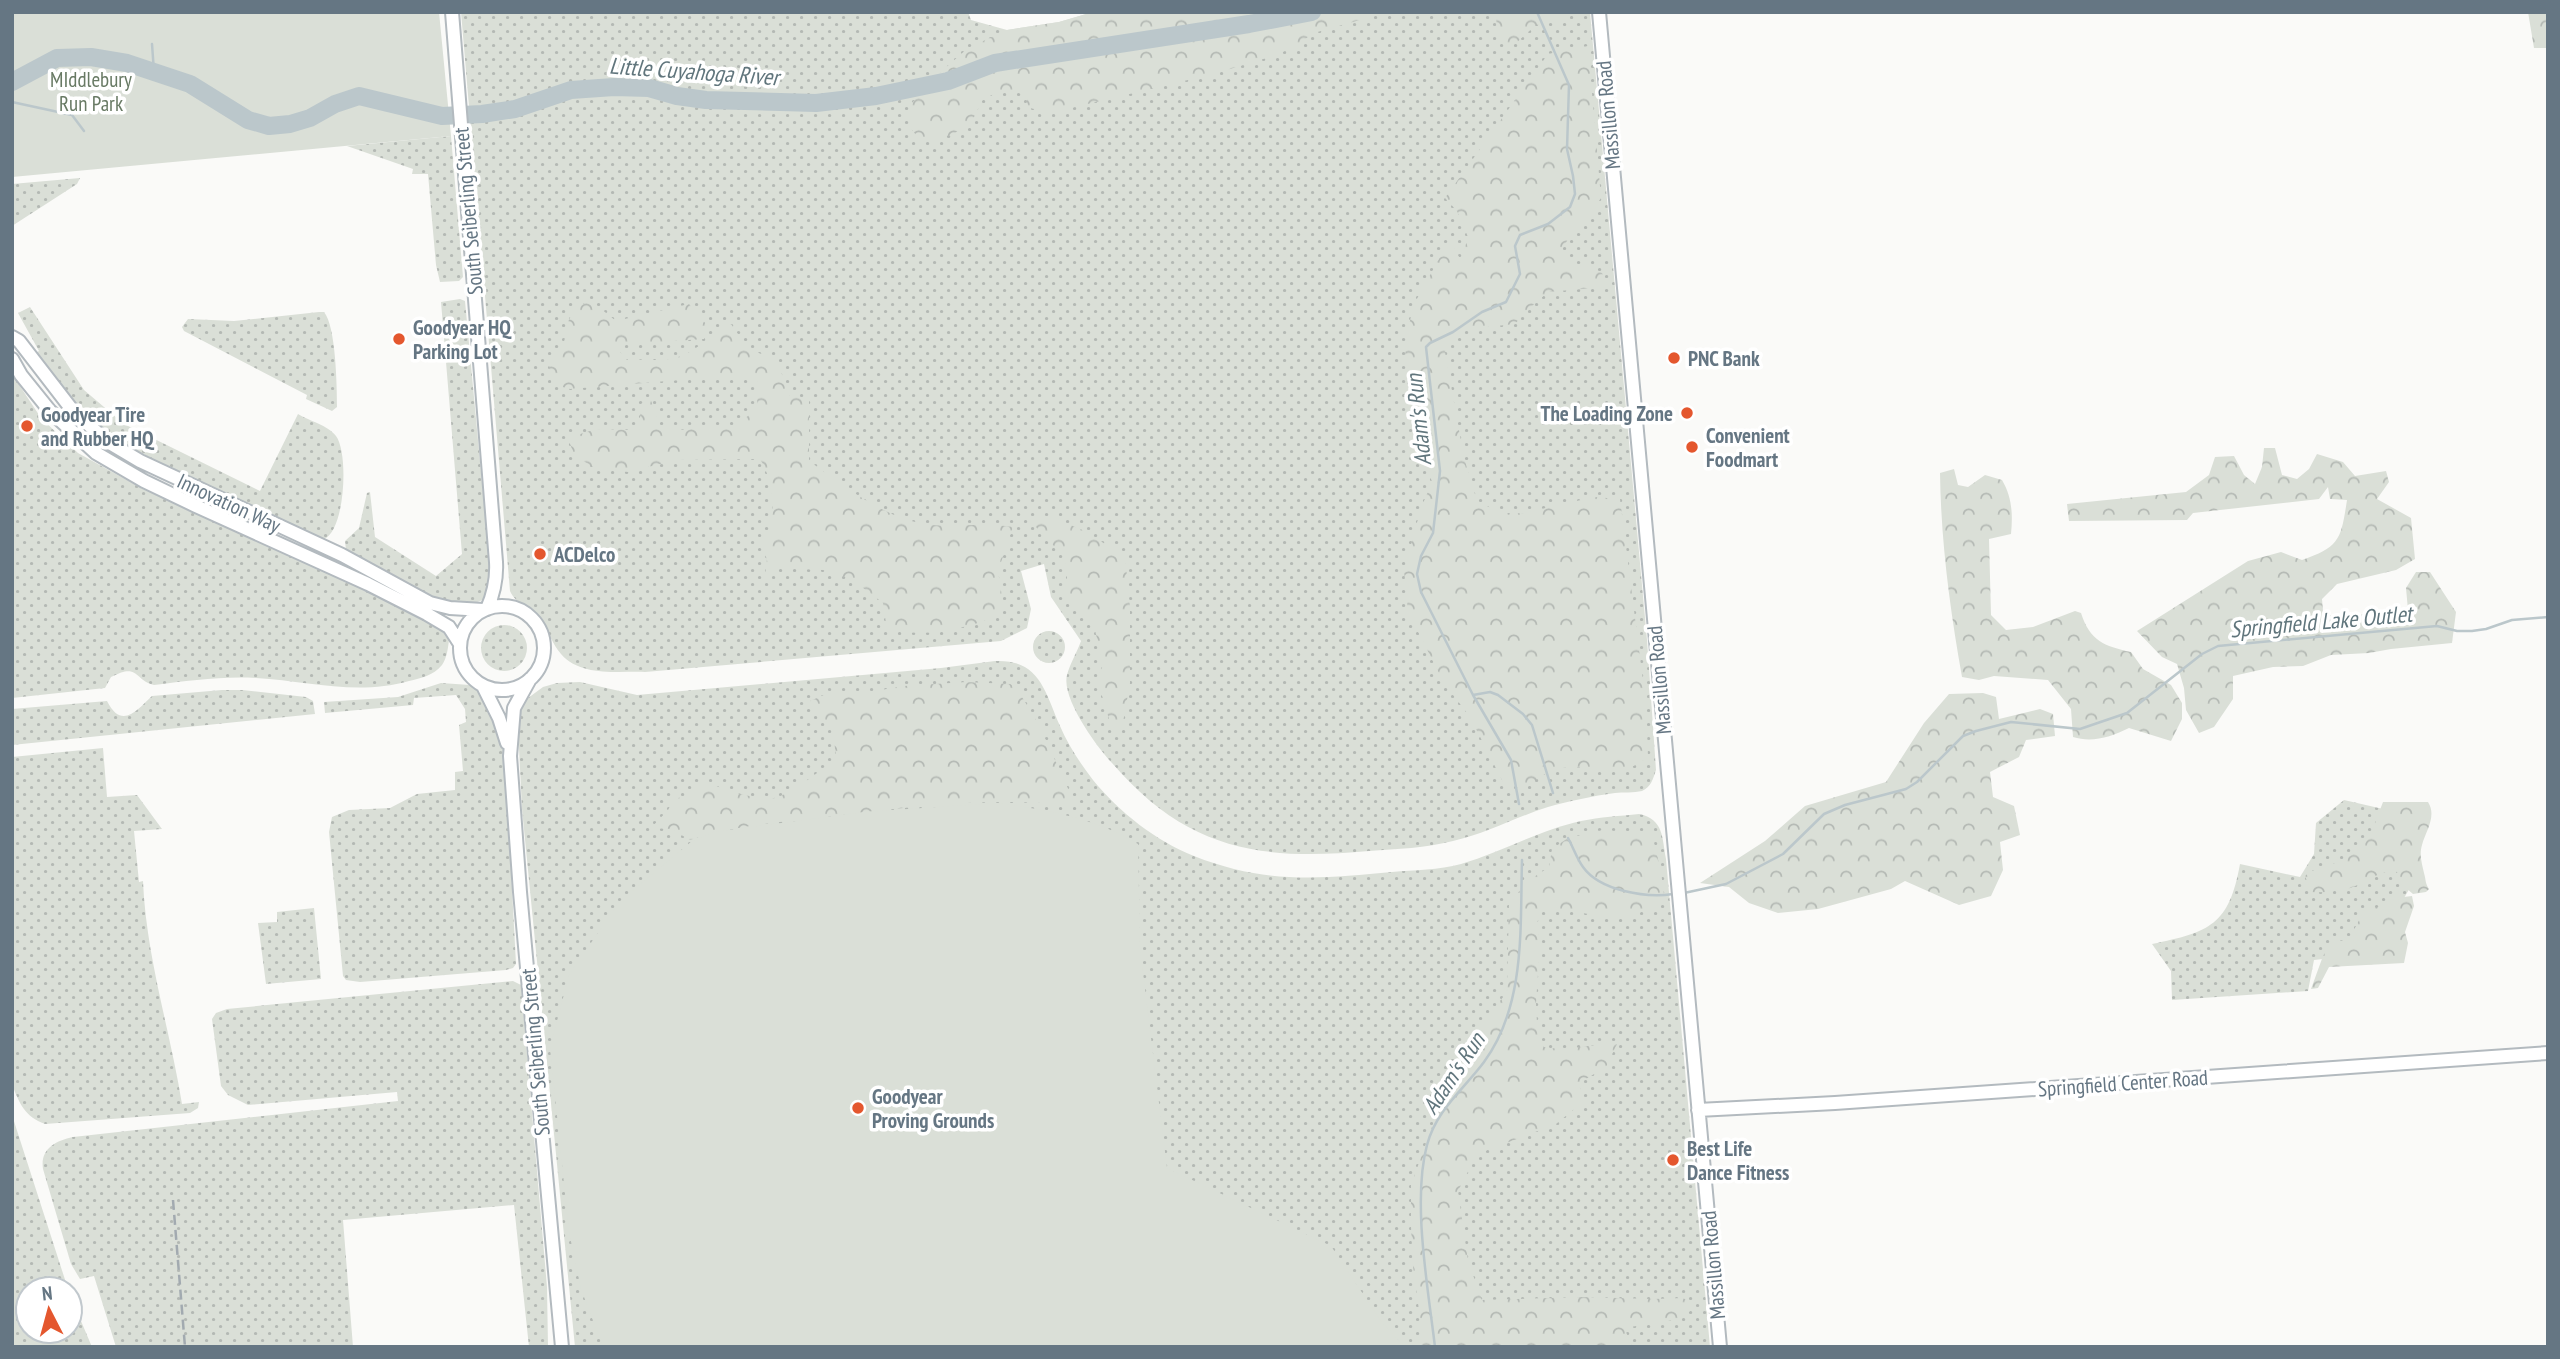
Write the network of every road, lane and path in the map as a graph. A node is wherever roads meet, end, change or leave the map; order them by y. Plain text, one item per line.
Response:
1 (452, 12) edge
2 (1598, 12) edge
3 (12, 337) edge
4 (12, 359) edge
5 (497, 576) junction
6 (509, 607) junction
7 (485, 609) junction
8 (460, 644) junction
9 (530, 679) junction
10 (483, 686) junction
11 (510, 756) junction
12 (2548, 1053) edge
13 (1698, 1110) junction
14 (562, 1347) edge
15 (1720, 1347) edge

1 - 5 street, South Seiberling Street
2 - 13 street, Massillon Road
3 - 7 street, Innovation Way
4 - 8 street, Innovation Way
5 - 6 street, South Seiberling Street
5 - 7 street, South Seiberling Street
6 - 7 street
6 - 9 street
7 - 8 street
8 - 10 street
9 - 10 street
9 - 11 street, South Seiberling Street
10 - 11 street, South Seiberling Street
11 - 14 street, South Seiberling Street
12 - 13 street, Springfield Center Road
13 - 15 street, Massillon Road

